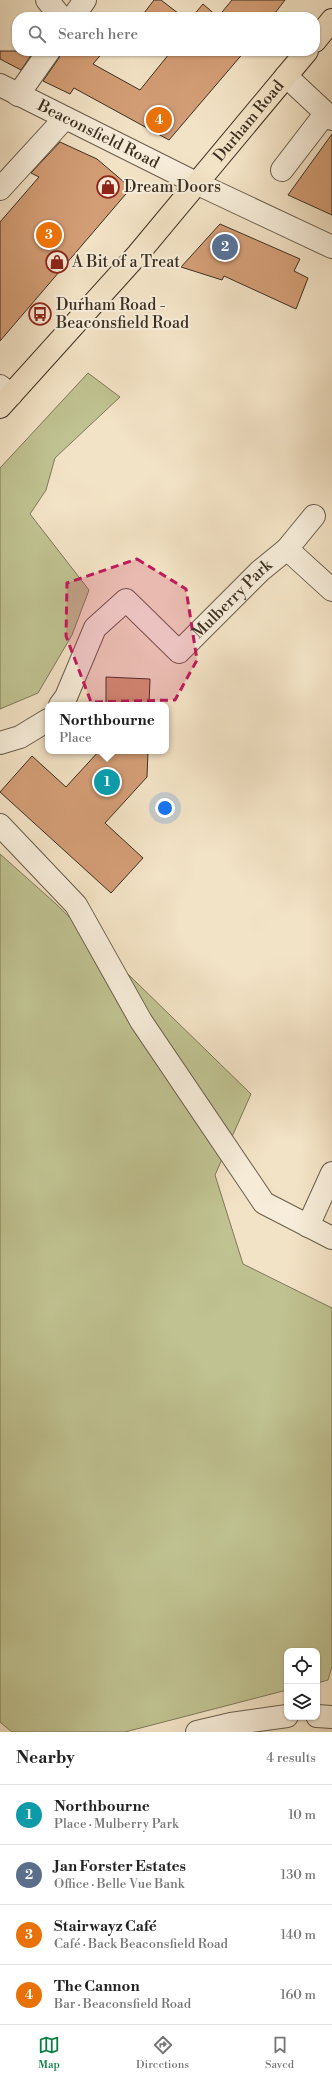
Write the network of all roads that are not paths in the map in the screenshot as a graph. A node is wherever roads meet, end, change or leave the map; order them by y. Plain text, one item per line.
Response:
1 (47, 0) edge
2 (85, 0) edge
3 (57, 12) edge
4 (77, 12) edge
5 (332, 20) edge
6 (320, 35) edge
7 (44, 56) edge
8 (302, 56) edge
9 (286, 76) junction
10 (9, 90) edge
11 (328, 116) edge
12 (65, 118) junction
13 (282, 170) dead end
14 (196, 183) junction
15 (0, 189) edge
16 (332, 247) edge
17 (4, 396) edge
18 (314, 516) dead end
19 (286, 549) junction
20 (332, 590) edge
21 (62, 702) edge
22 (45, 722) edge
23 (0, 743) edge
24 (0, 825) edge
25 (332, 1173) edge
26 (308, 1226) junction
27 (332, 1238) edge
28 (284, 1716) edge
29 (320, 1716) edge
30 (332, 1717) edge
31 (197, 1732) edge

1 - 3 street
2 - 4 street
5 - 6 main road
7 - 10 street
8 - 9 main road, Durham Road
9 - 11 street
9 - 14 main road, Durham Road
10 - 12 street, Beaconsfield Road
11 - 13 street
12 - 14 street, Beaconsfield Road
12 - 15 street
14 - 16 street, Beaconsfield Road
14 - 17 main road, Durham Road
18 - 19 street, Mulberry Park
19 - 20 street, Mulberry Park
19 - 21 street, Mulberry Park
22 - 23 street
24 - 26 street
25 - 26 street
26 - 27 street
28 - 31 street
29 - 30 street

